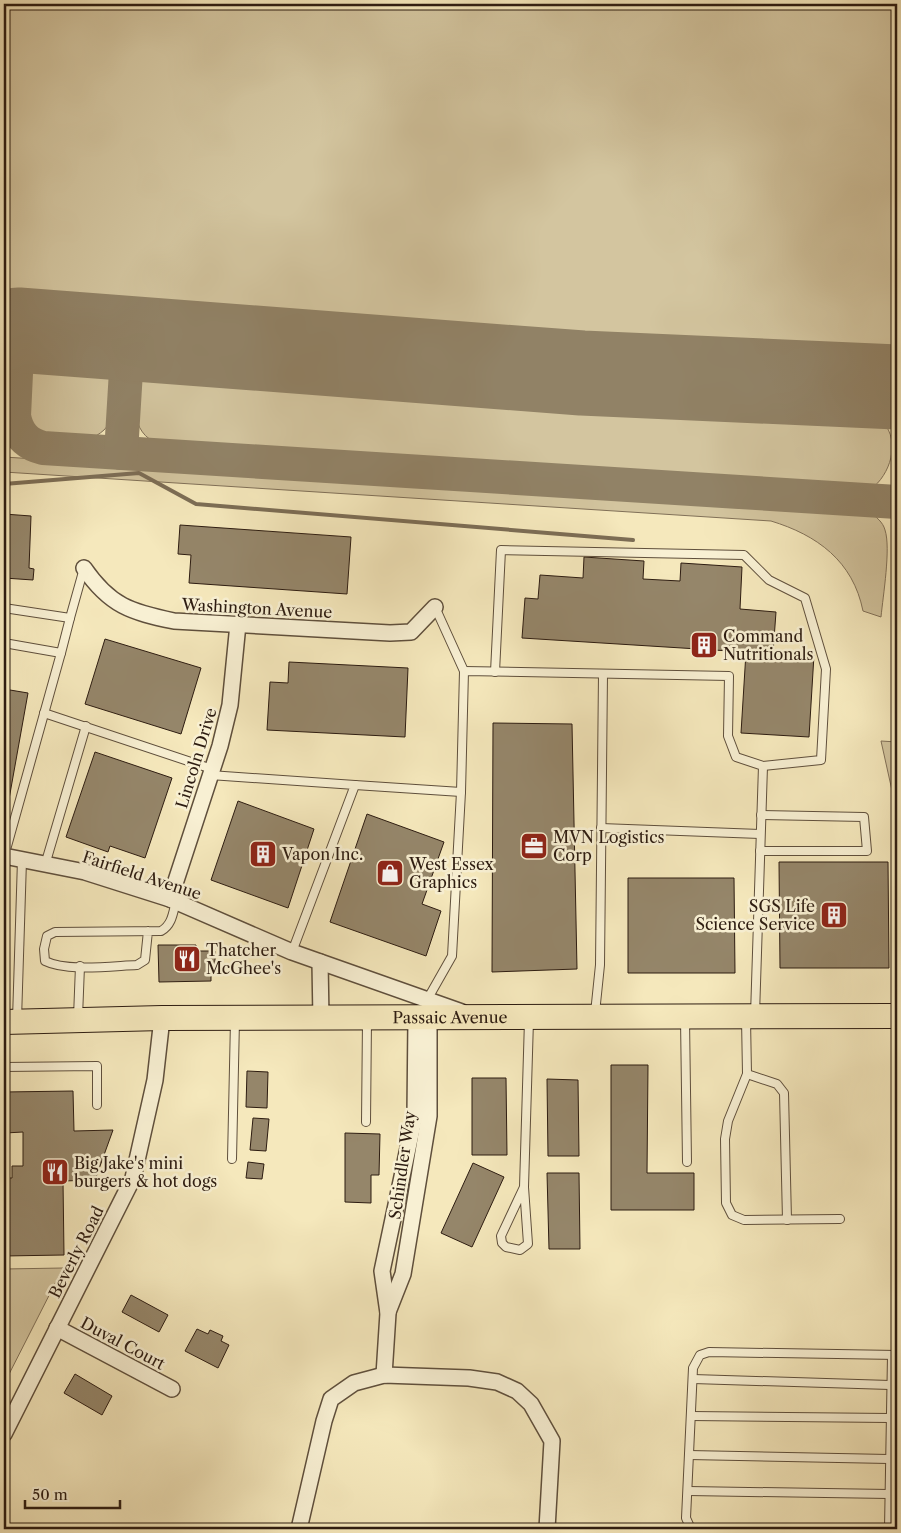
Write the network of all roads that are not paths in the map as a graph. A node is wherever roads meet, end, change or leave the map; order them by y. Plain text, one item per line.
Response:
1 (84, 568) joint
2 (435, 607) joint
3 (4, 608) edge
4 (70, 618) junction
5 (238, 624) junction
6 (4, 643) edge
7 (60, 653) junction
8 (464, 671) junction
9 (495, 672) junction
10 (603, 674) junction
11 (44, 713) junction
12 (86, 726) junction
13 (762, 766) junction
14 (211, 772) junction
15 (355, 785) junction
16 (460, 792) junction
17 (761, 815) junction
18 (601, 828) junction
19 (760, 834) junction
20 (760, 851) junction
21 (4, 856) edge
22 (22, 860) junction
23 (45, 864) junction
24 (173, 900) junction
25 (148, 931) junction
26 (292, 952) junction
27 (320, 962) junction
28 (80, 966) junction
29 (424, 1012) junction
30 (897, 1016) edge
31 (685, 1017) junction
32 (751, 1017) junction
33 (162, 1018) junction
34 (235, 1018) junction
35 (367, 1018) junction
36 (529, 1018) junction
37 (595, 1018) junction
38 (321, 1019) junction
39 (78, 1020) junction
40 (10, 1022) edge
41 (4, 1067) edge
42 (747, 1074) junction
43 (97, 1105) dead end
44 (366, 1122) dead end
45 (232, 1159) dead end
46 (687, 1162) dead end
47 (524, 1187) junction
48 (840, 1219) dead end
49 (787, 1220) junction
50 (388, 1313) junction
51 (58, 1328) junction
52 (894, 1355) edge
53 (384, 1375) junction
54 (693, 1379) junction
55 (890, 1385) junction
56 (172, 1389) dead end
57 (691, 1416) junction
58 (890, 1418) junction
59 (4, 1434) edge
60 (689, 1455) junction
61 (889, 1459) junction
62 (688, 1491) junction
63 (889, 1494) junction
64 (299, 1529) edge
65 (547, 1529) edge
66 (690, 1529) edge
67 (889, 1529) edge

1 - 4 lane
1 - 5 street, Washington Avenue
2 - 5 street, Washington Avenue
2 - 8 lane
3 - 4 lane
4 - 7 lane
5 - 14 street, Lincoln Drive
6 - 7 lane
7 - 11 lane
8 - 9 lane
8 - 16 lane
9 - 10 lane
9 - 13 lane
10 - 13 lane
10 - 18 lane
11 - 12 lane
11 - 21 lane
12 - 14 lane
12 - 23 lane
13 - 17 lane
14 - 15 lane
14 - 24 street, Lincoln Drive
15 - 16 lane
15 - 26 lane
16 - 29 lane
17 - 19 lane
17 - 20 lane
18 - 19 lane
18 - 37 lane
19 - 20 lane
20 - 32 lane
21 - 22 street, Fairfield Avenue
22 - 23 street, Fairfield Avenue
22 - 40 lane
23 - 24 street, Fairfield Avenue
24 - 25 lane
24 - 26 street, Fairfield Avenue
25 - 28 lane
25 - 28 lane
26 - 27 street, Fairfield Avenue
27 - 29 street, Fairfield Avenue
27 - 38 street
28 - 39 lane
29 - 35 main road, Passaic Avenue
29 - 36 main road, Passaic Avenue
29 - 50 street, Schindler Way
29 - 50 street, Schindler Way
30 - 32 main road, Passaic Avenue
31 - 32 main road, Passaic Avenue
31 - 37 main road, Passaic Avenue
31 - 46 lane
32 - 42 lane
33 - 34 main road, Passaic Avenue
33 - 39 main road, Passaic Avenue
33 - 51 street, Beverly Road
34 - 38 main road, Passaic Avenue
34 - 45 lane
35 - 38 main road, Passaic Avenue
35 - 44 lane
36 - 37 main road, Passaic Avenue
36 - 47 lane
39 - 40 main road, Passaic Avenue
41 - 43 lane
42 - 49 lane
42 - 49 lane
47 - 47 lane
48 - 49 lane
50 - 53 street, Schindler Way
51 - 56 street, Duval Court
51 - 59 street, Beverly Road
52 - 54 lane
52 - 55 lane
53 - 64 street
53 - 65 street
54 - 55 lane
54 - 57 lane
55 - 58 lane
57 - 58 lane
57 - 60 lane
58 - 61 lane
60 - 61 lane
60 - 62 lane
61 - 63 lane
62 - 63 lane
62 - 66 lane
63 - 67 lane

